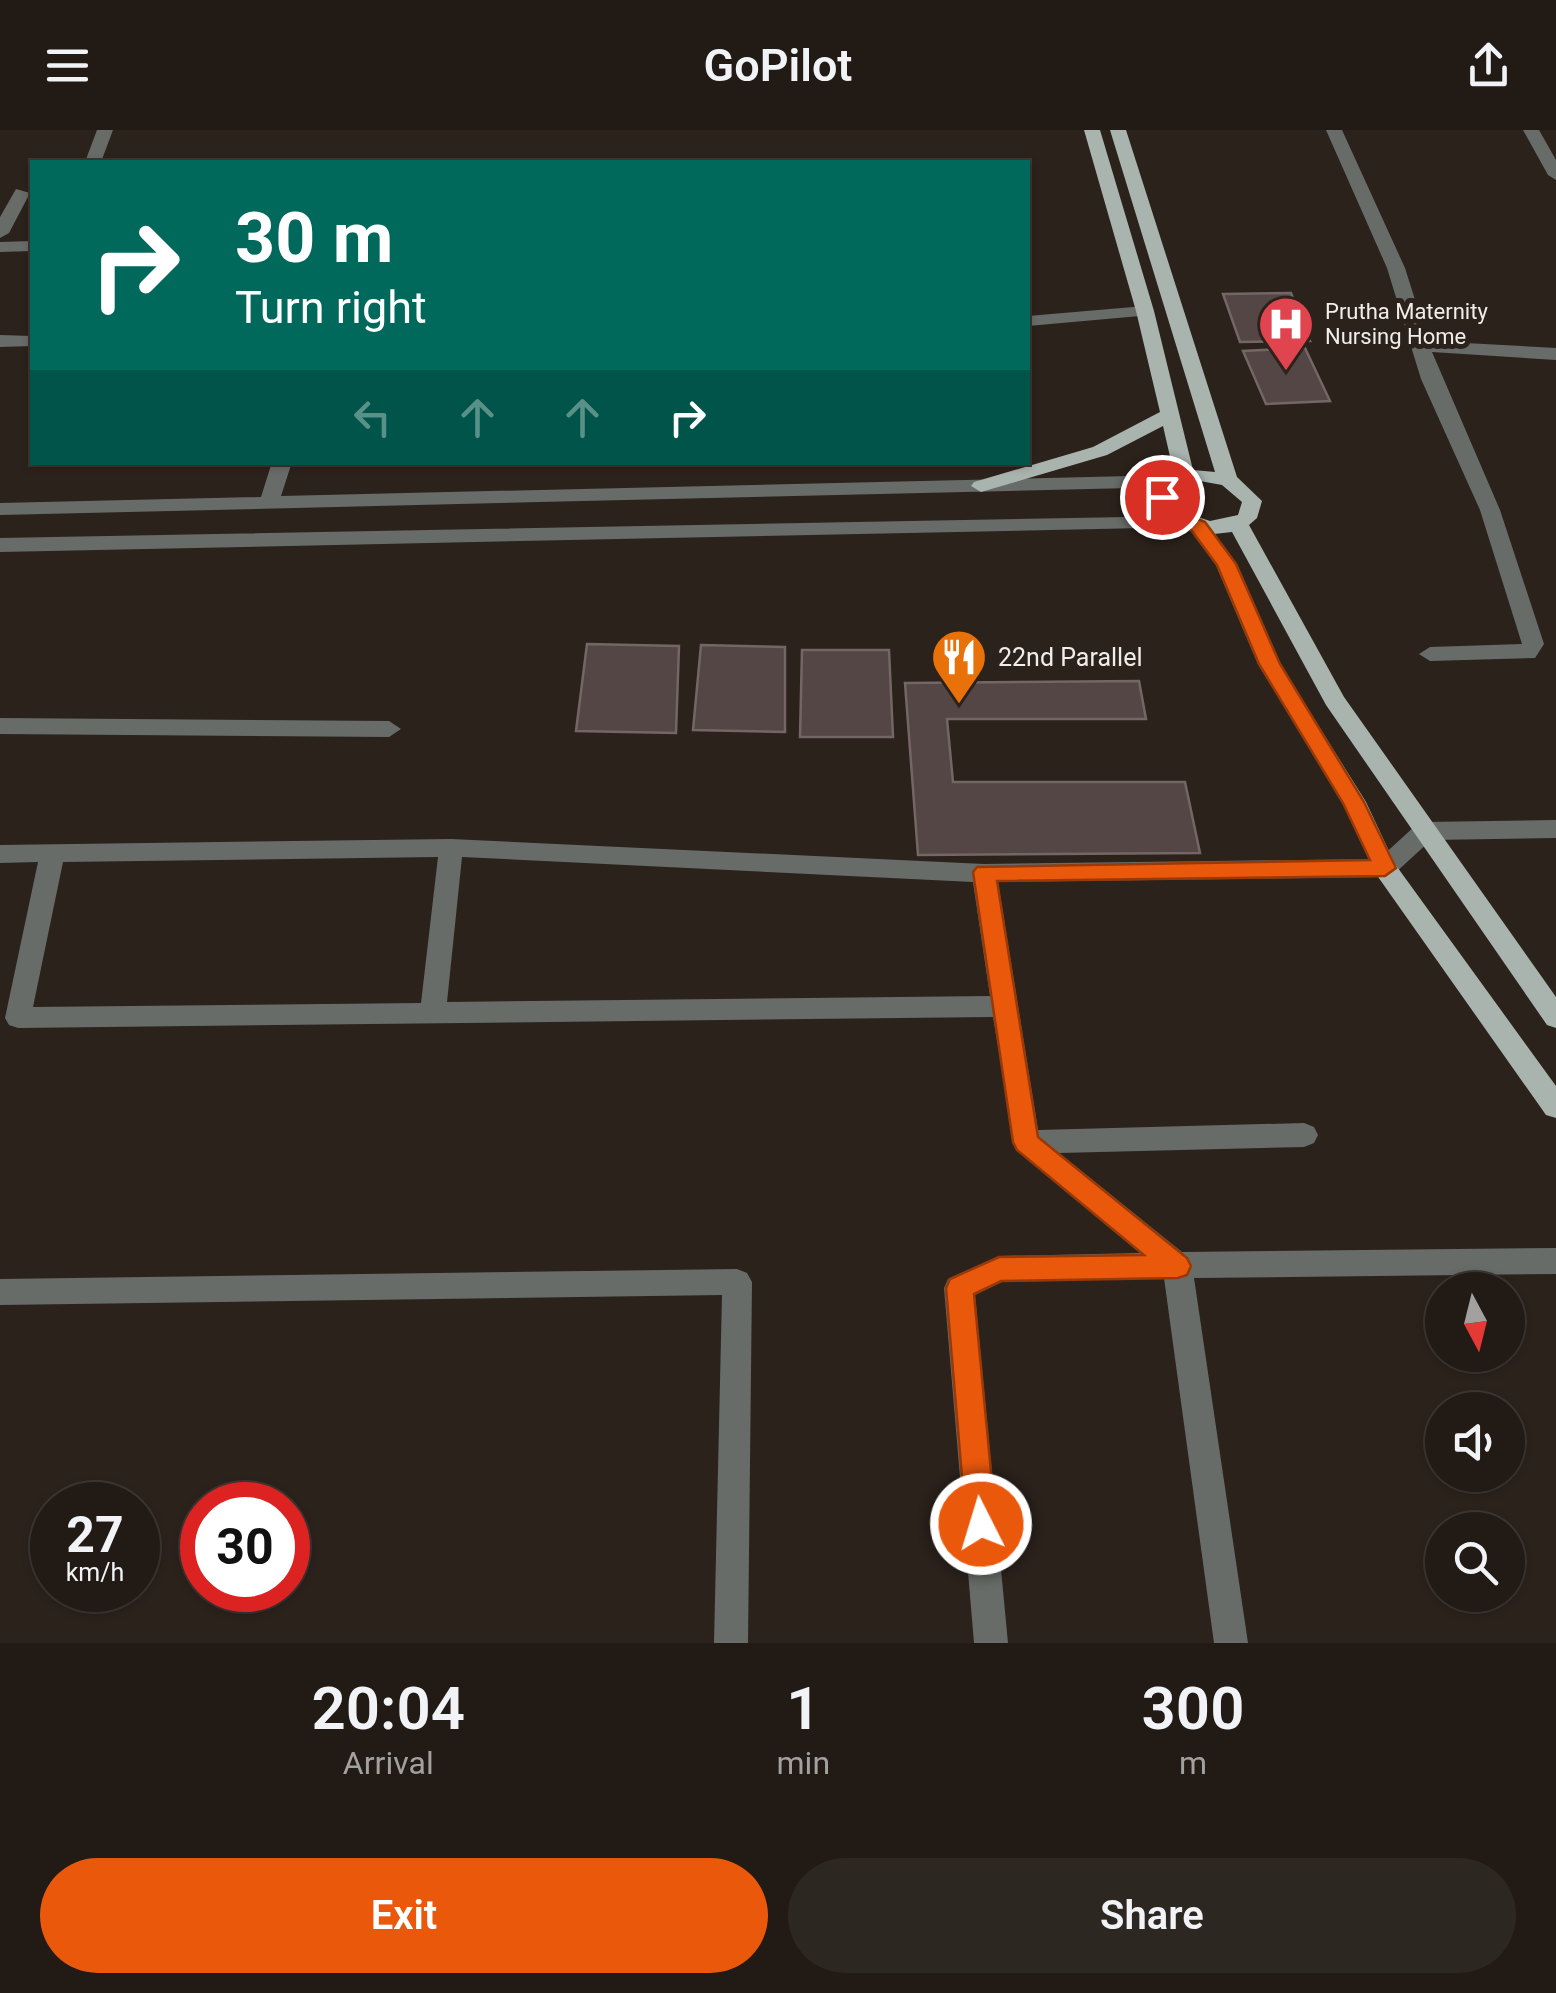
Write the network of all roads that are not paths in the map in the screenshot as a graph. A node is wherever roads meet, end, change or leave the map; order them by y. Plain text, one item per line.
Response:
1 (105, 130) edge
2 (1092, 130) edge
3 (1118, 130) edge
4 (1334, 130) edge
5 (1531, 130) edge
6 (94, 160) edge
7 (1556, 175) edge
8 (27, 193) edge
9 (0, 194) edge
10 (0, 234) edge
11 (30, 246) edge
12 (0, 247) edge
13 (1145, 311) junction
14 (1030, 321) edge
15 (30, 340) edge
16 (0, 341) edge
17 (1420, 346) junction
18 (1556, 354) edge
19 (1170, 414) junction
20 (281, 465) edge
21 (1179, 479) junction
22 (1228, 480) junction
23 (981, 486) junction
24 (268, 505) junction
25 (0, 509) edge
26 (1191, 524) junction
27 (1238, 524) junction
28 (0, 545) edge
29 (1430, 654) dead end
30 (0, 726) edge
31 (389, 730) dead end
32 (1556, 829) edge
33 (1426, 831) junction
34 (451, 848) junction
35 (0, 854) edge
36 (52, 854) junction
37 (1385, 868) junction
38 (984, 872) junction
39 (1006, 1006) junction
40 (433, 1013) junction
41 (1556, 1018) edge
42 (1556, 1107) edge
43 (1304, 1135) dead end
44 (1026, 1142) junction
45 (1556, 1261) edge
46 (1178, 1266) junction
47 (0, 1292) edge
48 (732, 1643) edge
49 (991, 1643) edge
50 (1231, 1643) edge

1 - 6 street
2 - 13 main road
3 - 22 main road
4 - 17 street
5 - 7 street
8 - 9 street
8 - 10 street
11 - 12 street
13 - 14 street
13 - 19 main road
15 - 16 street
17 - 18 street
17 - 29 street
19 - 21 main road
19 - 23 main road
20 - 24 street
21 - 22 main road
21 - 23 street
21 - 26 main road
22 - 27 main road
23 - 24 street
24 - 25 street
26 - 27 main road
26 - 28 street
26 - 37 main road
27 - 33 main road
30 - 31 street
32 - 33 street
33 - 37 street
33 - 41 main road
34 - 36 street
34 - 38 street
34 - 40 street
35 - 36 street
36 - 40 street
37 - 38 street
37 - 42 main road
38 - 39 street
39 - 40 street
39 - 44 street
43 - 44 street
44 - 46 street
45 - 46 street
46 - 49 street
46 - 50 street
47 - 48 street

